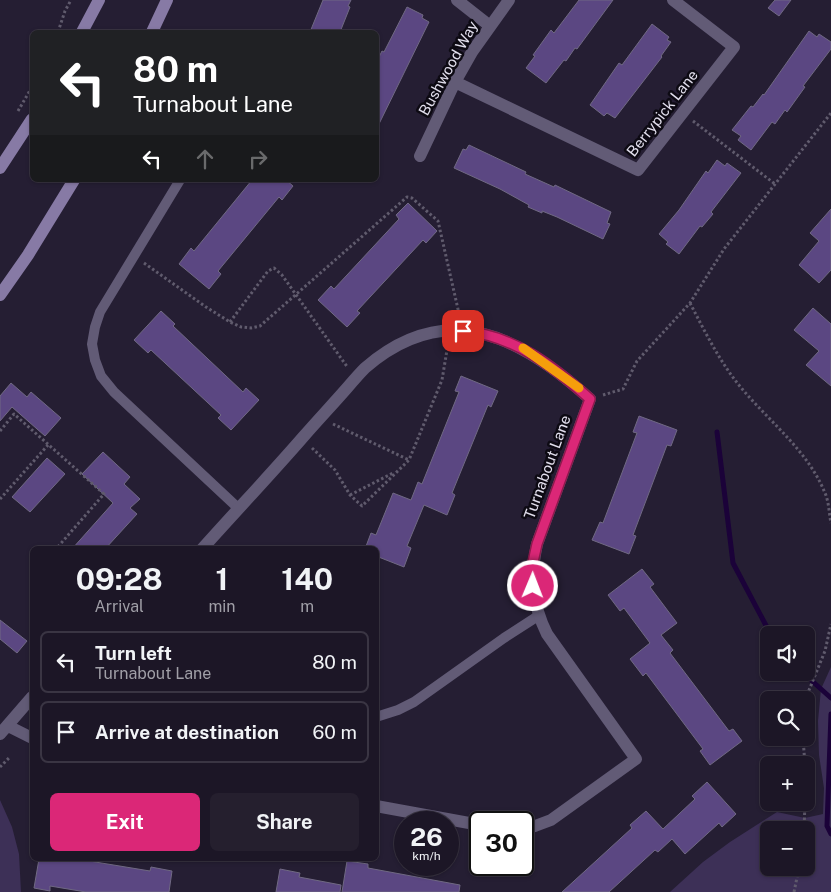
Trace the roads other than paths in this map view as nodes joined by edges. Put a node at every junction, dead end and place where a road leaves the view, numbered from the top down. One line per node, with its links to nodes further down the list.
1 (99, 0): 7 (main road)
2 (167, 0): 8 (main road)
3 (457, 0): 6 (street)
4 (509, 0): 6 (street, Bushwood Way)
5 (672, 0): 9 (street, Berrypick Lane)
6 (490, 26): 9 (street, Bushwood Way)
7 (83, 30)
8 (153, 30)
9 (455, 82): 11 (street, Bushwood Way)
10 (30, 122): 12 (main road)
11 (420, 156)
12 (0, 168)
13 (73, 182): 15 (main road)
14 (179, 182): 16 (lane)
15 (0, 295)
16 (238, 508): 17 (street); 18 (street, Turnabout Lane)
17 (205, 546)
18 (538, 616): 20 (lane); 25 (street, Turnabout Lane)
19 (30, 699): 21 (street)
20 (379, 716)
21 (4, 730): 22 (street)
22 (30, 737)
23 (379, 807): 24 (street)
24 (469, 823)
25 (534, 826)

